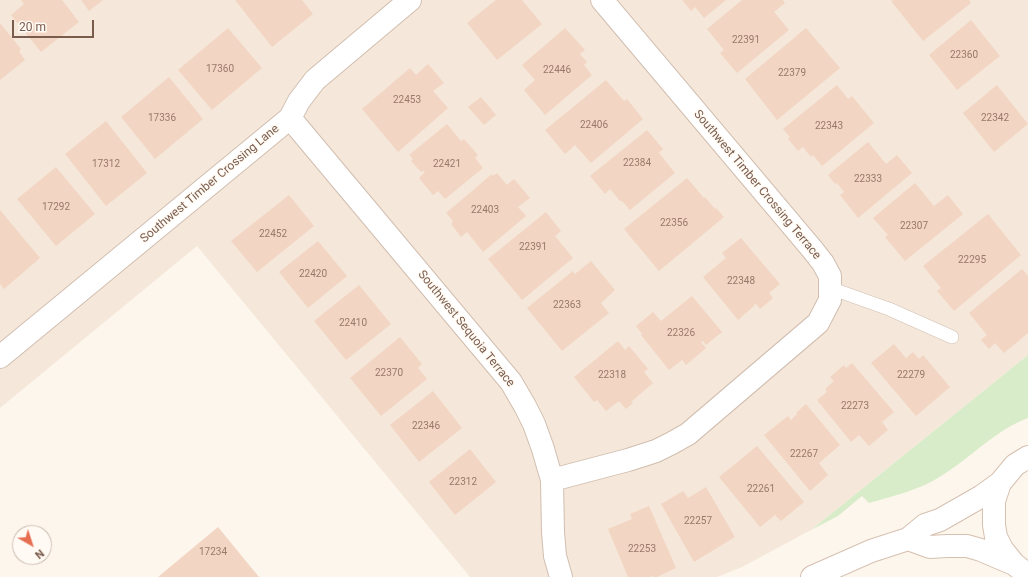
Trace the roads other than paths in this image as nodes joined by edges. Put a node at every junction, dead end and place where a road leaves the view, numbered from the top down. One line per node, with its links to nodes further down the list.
1 (410, 0): 3 (street, Southwest Timber Crossing Lane)
2 (602, 0): 4 (street, Southwest Timber Crossing Terrace)
3 (290, 118): 6 (street, Southwest Timber Crossing Lane); 8 (street, Southwest Sequoia Terrace)
4 (830, 288): 5 (lane); 8 (street, Southwest Timber Crossing Terrace)
5 (952, 337)
6 (0, 357)
7 (1028, 457): 9 (street)
8 (552, 480): 12 (street, Southwest Sequoia Terrace)
9 (1000, 483): 10 (street); 11 (street)
10 (908, 539): 11 (street); 13 (street)
11 (1021, 569)
12 (561, 577)
13 (812, 577)

